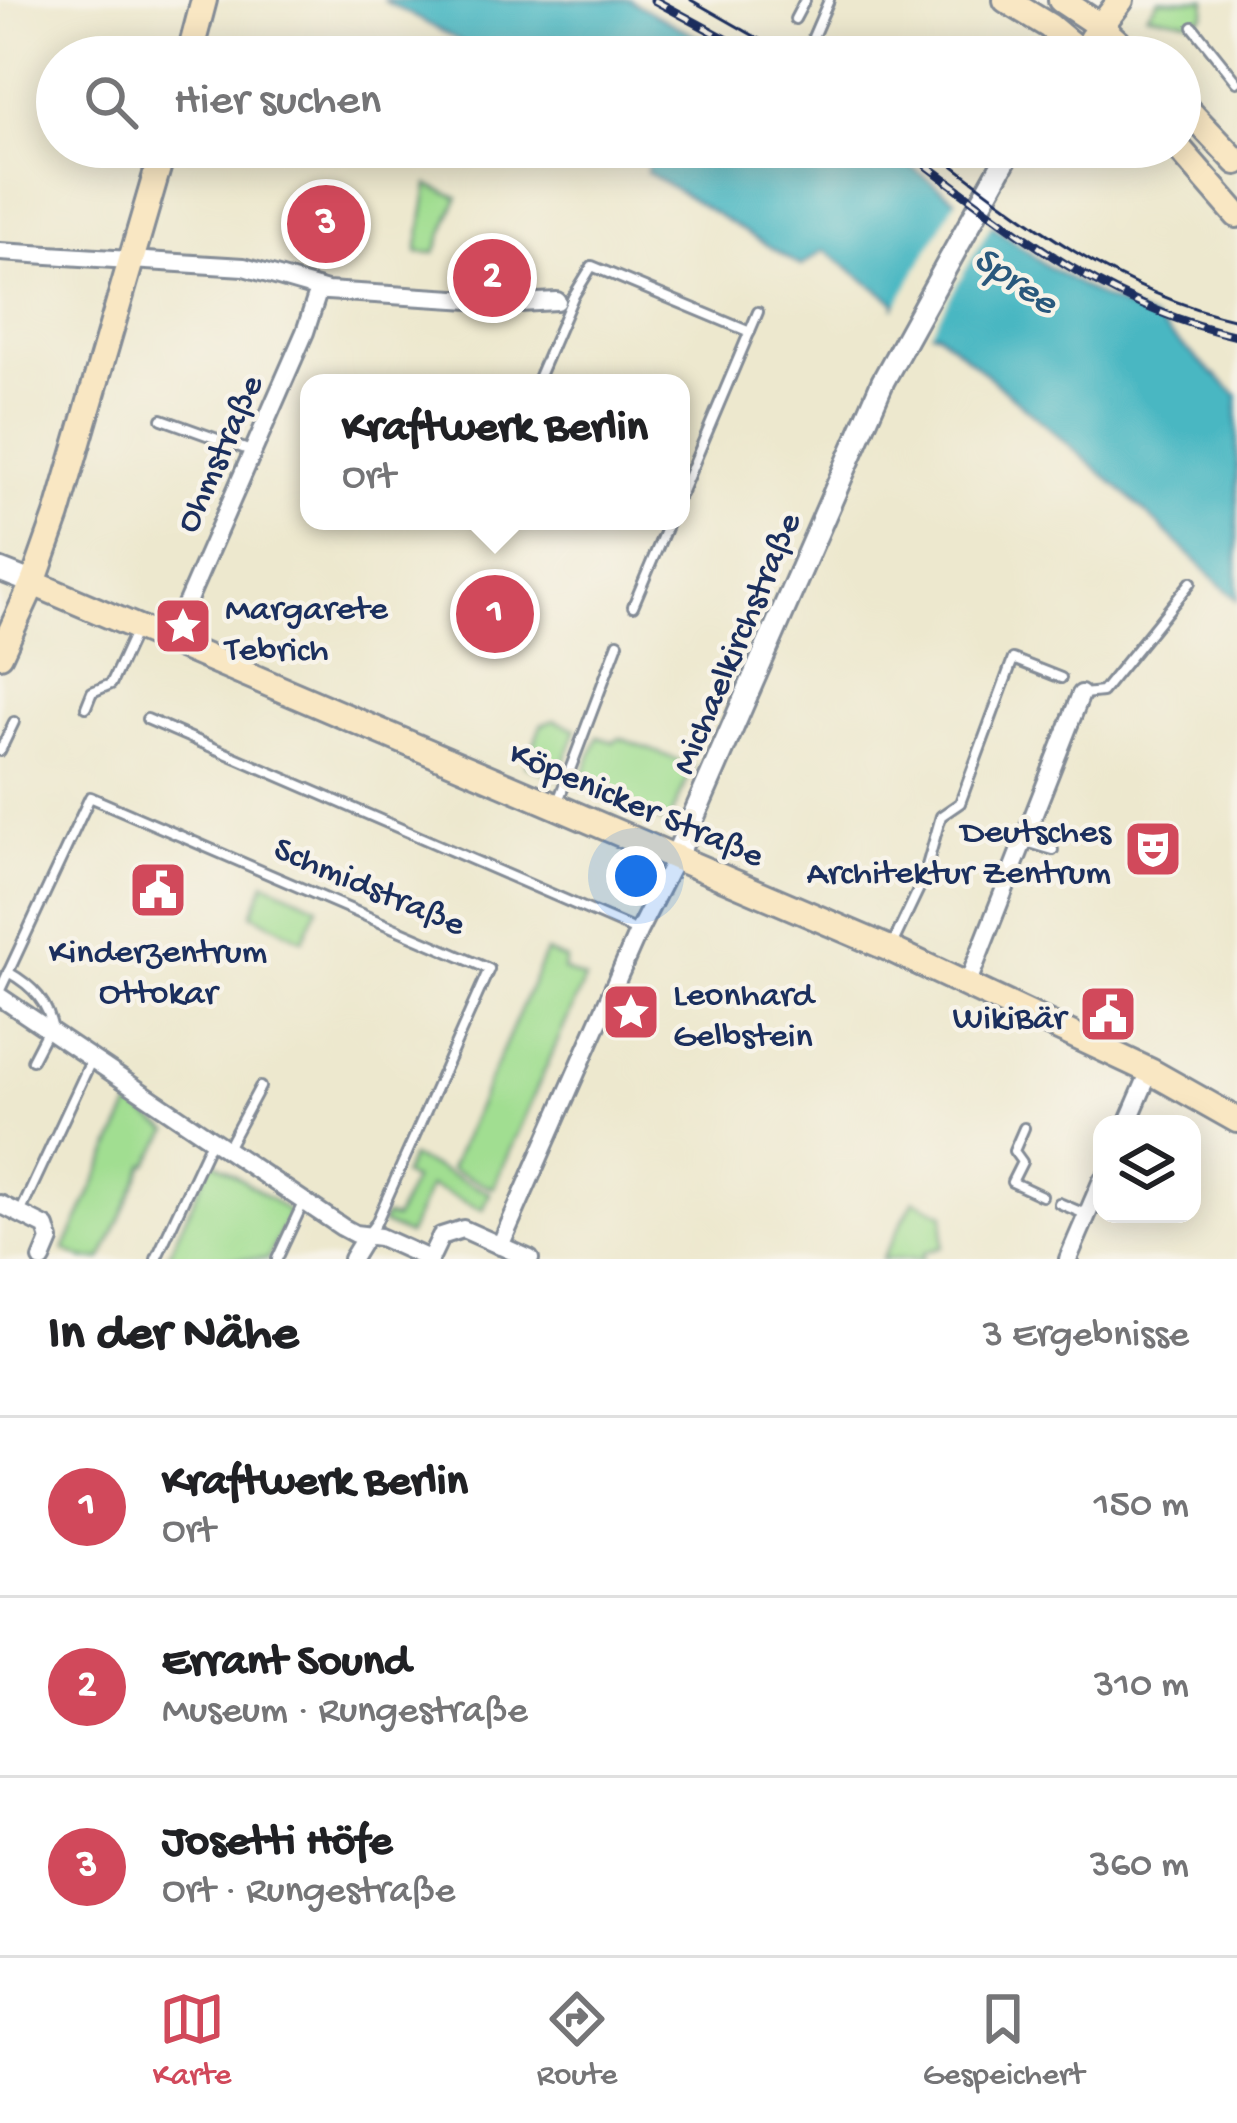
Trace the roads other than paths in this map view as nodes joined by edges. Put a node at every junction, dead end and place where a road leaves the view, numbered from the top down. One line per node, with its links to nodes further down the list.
1 (805, 0): 7 (lane)
2 (829, 0): 10 (lane)
3 (1006, 0): 11 (main road)
4 (1120, 0): 6 (main road)
5 (200, 6): 9 (main road)
6 (1083, 10): 12 (main road)
7 (795, 19)
8 (1193, 27): 13 (lane)
9 (194, 36)
10 (813, 36)
11 (1052, 36)
12 (1111, 36)
13 (1200, 36)
14 (1201, 37): 15 (lane)
15 (1237, 82)
16 (1201, 124): 17 (main road)
17 (1237, 162)
18 (158, 168): 23 (main road)
19 (1000, 168): 50 (street, Michaelkirchstraße)
20 (1196, 168): 21 (main road)
21 (1237, 215)
22 (0, 251): 23 (street)
23 (131, 260): 24 (street); 35 (main road)
24 (320, 289): 25 (street); 30 (street, Ohmstraße)
25 (563, 304): 27 (lane); 28 (lane)
26 (758, 312): 27 (lane)
27 (750, 332): 31 (lane)
28 (539, 374)
29 (161, 419): 30 (lane)
30 (252, 452): 38 (street, Ohmstraße)
31 (690, 473)
32 (665, 530): 36 (lane)
33 (0, 570): 35 (street, Köpenicker Straße)
34 (1191, 582): 42 (lane)
35 (33, 583): 37 (main road, Köpenicker Straße); 40 (main road)
36 (633, 606)
37 (137, 627): 38 (main road, Köpenicker Straße); 43 (lane)
38 (170, 641): 47 (main road, Köpenicker Straße)
39 (618, 643): 47 (lane)
40 (0, 656)
41 (1061, 678): 52 (lane)
42 (1081, 694): 48 (street)
43 (86, 707)
44 (147, 719): 51 (lane)
45 (14, 722): 46 (lane)
46 (1, 745)
47 (556, 806): 50 (main road, Köpenicker Straße)
48 (1024, 841): 49 (lane); 54 (street)
49 (1053, 850)
50 (676, 857): 51 (street, Michaelkirchstraße); 52 (main road, Köpenicker Straße)
51 (638, 932): 73 (street, Michaelkirchstraße)
52 (890, 949): 54 (main road, Köpenicker Straße)
53 (8, 972): 55 (lane); 56 (lane); 72 (lane, Schmidstraße)
54 (967, 985): 59 (main road, Köpenicker Straße)
55 (0, 993): 56 (street)
56 (50, 1031): 57 (lane); 58 (street)
57 (32, 1060)
58 (92, 1060): 64 (street); 70 (lane)
59 (1150, 1071): 61 (street); 62 (main road, Köpenicker Straße)
60 (260, 1088): 64 (lane)
61 (1131, 1115)
62 (1237, 1120)
63 (1024, 1128): 65 (lane)
64 (219, 1145): 67 (street); 75 (lane)
65 (1042, 1196)
66 (1093, 1201): 71 (street)
67 (304, 1202): 72 (street); 76 (lane)
68 (1059, 1203): 71 (lane)
69 (0, 1204): 70 (street)
70 (20, 1213): 74 (street)
71 (1087, 1215): 80 (street)
72 (366, 1236): 77 (street); 78 (street)
73 (500, 1246): 78 (street); 79 (street)
74 (42, 1259)
75 (156, 1259)
76 (278, 1259)
77 (352, 1259)
78 (430, 1259)
79 (530, 1259)
80 (1067, 1259)

